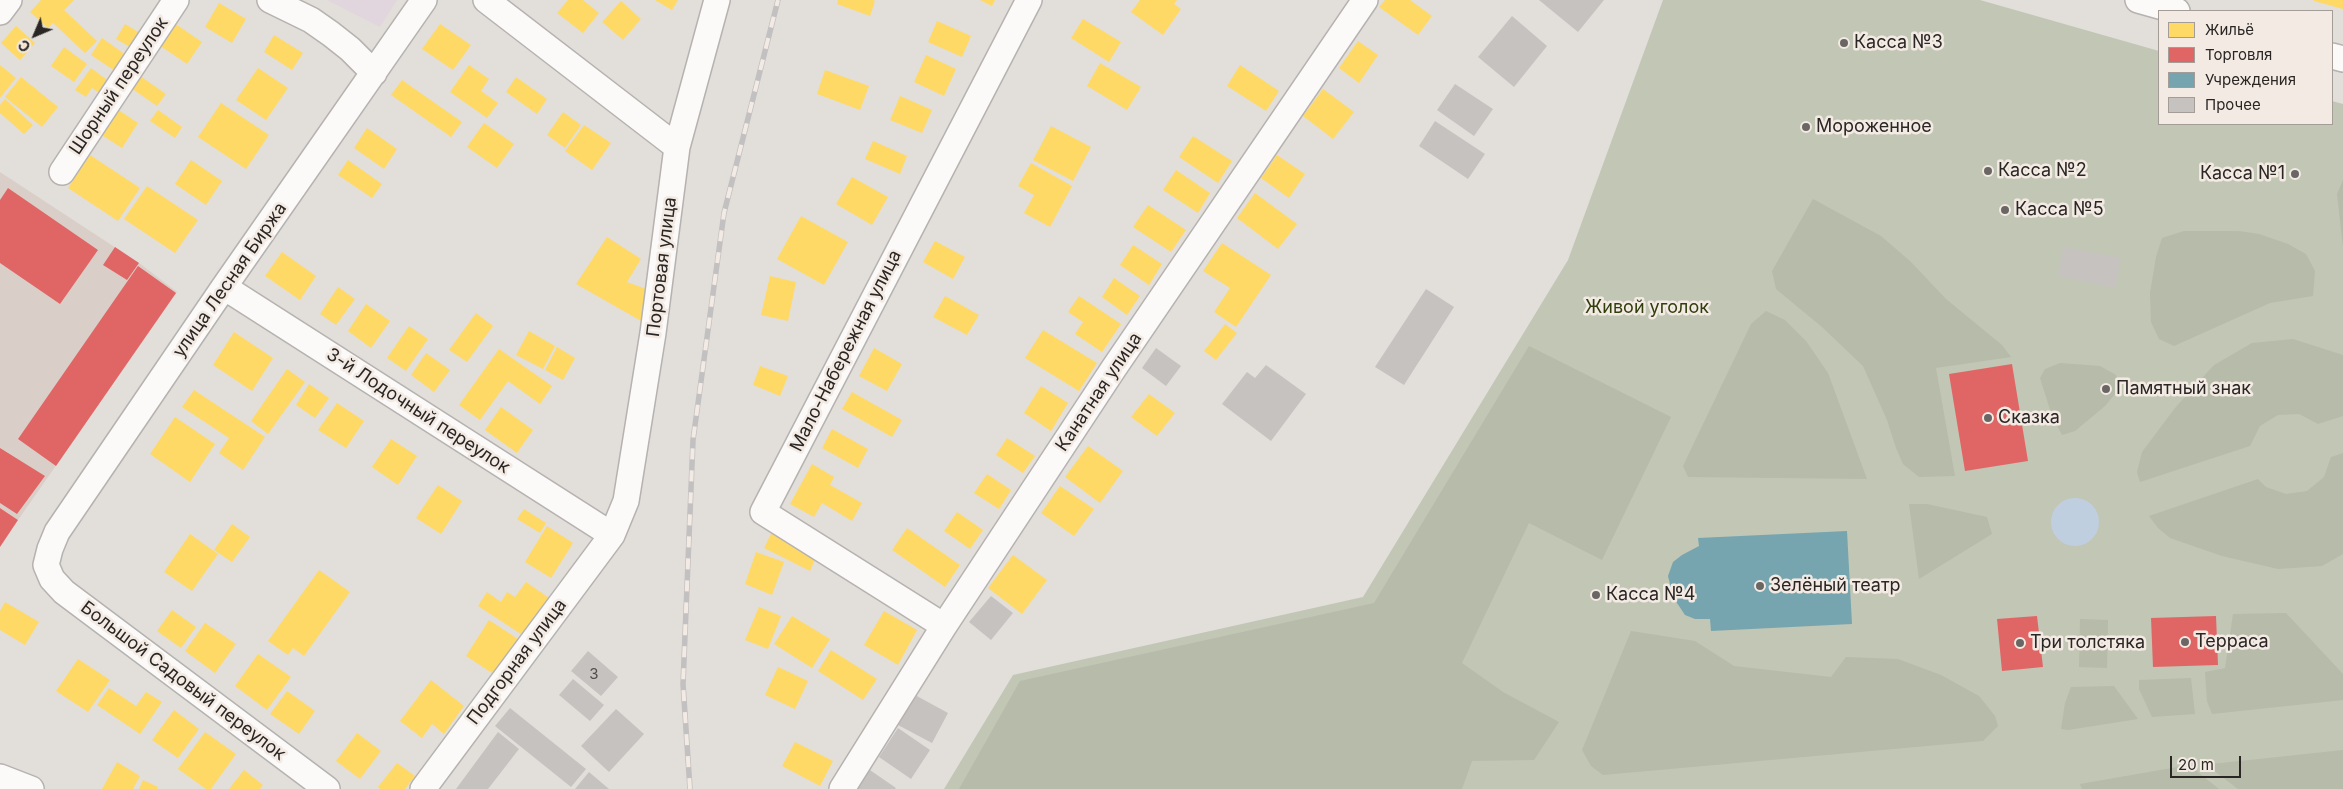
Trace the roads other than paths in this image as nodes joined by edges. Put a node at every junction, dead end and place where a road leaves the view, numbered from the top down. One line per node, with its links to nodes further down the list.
1 (9, 0): 11 (street)
2 (176, 0): 14 (street, Шорный переулок)
3 (270, 0): 12 (street)
4 (424, 0): 12 (street, улица Лесная Биржа)
5 (486, 0): 13 (street)
6 (717, 0): 13 (street, Портовая улица)
7 (1029, 0): 18 (street, Мало-Набережная улица)
8 (1365, 0): 18 (street, Канатная улица)
9 (2138, 0): 10 (street)
10 (2173, 10)
11 (0, 12)
12 (374, 73): 15 (street, улица Лесная Биржа)
13 (677, 147): 16 (street, Портовая улица)
14 (62, 172)
15 (224, 287): 16 (street, 3-й Лодочный переулок); 17 (street, улица Лесная Биржа)
16 (612, 535): 22 (street, Подгорная улица)
17 (46, 565): 21 (street, Большой Садовый переулок)
18 (944, 626): 23 (street, Канатная улица)
19 (0, 777): 20 (street)
20 (31, 789)
21 (328, 789)
22 (423, 789)
23 (842, 789)

